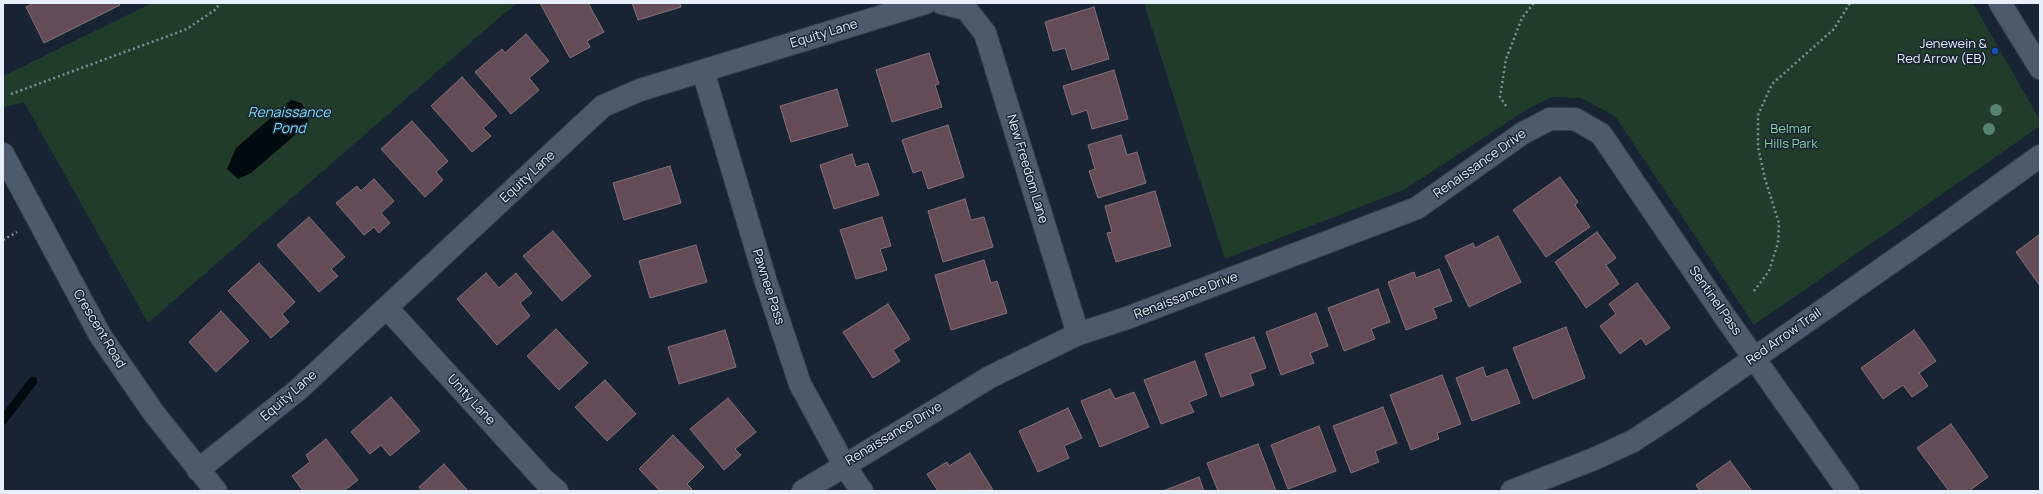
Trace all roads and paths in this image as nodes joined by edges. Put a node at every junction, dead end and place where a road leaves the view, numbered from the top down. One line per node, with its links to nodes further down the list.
1 (220, 3): 9 (path)
2 (925, 3): 8 (street, Equity Lane)
3 (942, 3): 16 (street, New Freedom Lane)
4 (1534, 3): 10 (path)
5 (1850, 3): 14 (path)
6 (2000, 3): 7 (street)
7 (2040, 68)
8 (703, 71): 15 (street, Equity Lane); 18 (street, Pawnee Pass)
9 (11, 94)
10 (1506, 106)
11 (1574, 119): 16 (street, Renaissance Drive); 17 (street, Sentinel Pass)
12 (3, 154): 19 (street, Crescent Road)
13 (2040, 156): 17 (street, Red Arrow Trail)
14 (1754, 291)
15 (387, 308): 19 (street, Equity Lane); 21 (street, Unity Lane)
16 (1078, 334): 18 (street, Renaissance Drive)
17 (1754, 358): 24 (street, Red Arrow Trail); 25 (street, Sentinel Pass)
18 (844, 465): 22 (street, Renaissance Drive); 23 (street, Pawnee Pass)
19 (198, 470): 20 (street, Crescent Road)
20 (216, 491)
21 (557, 491)
22 (803, 491)
23 (862, 491)
24 (1512, 491)
25 (1848, 491)

